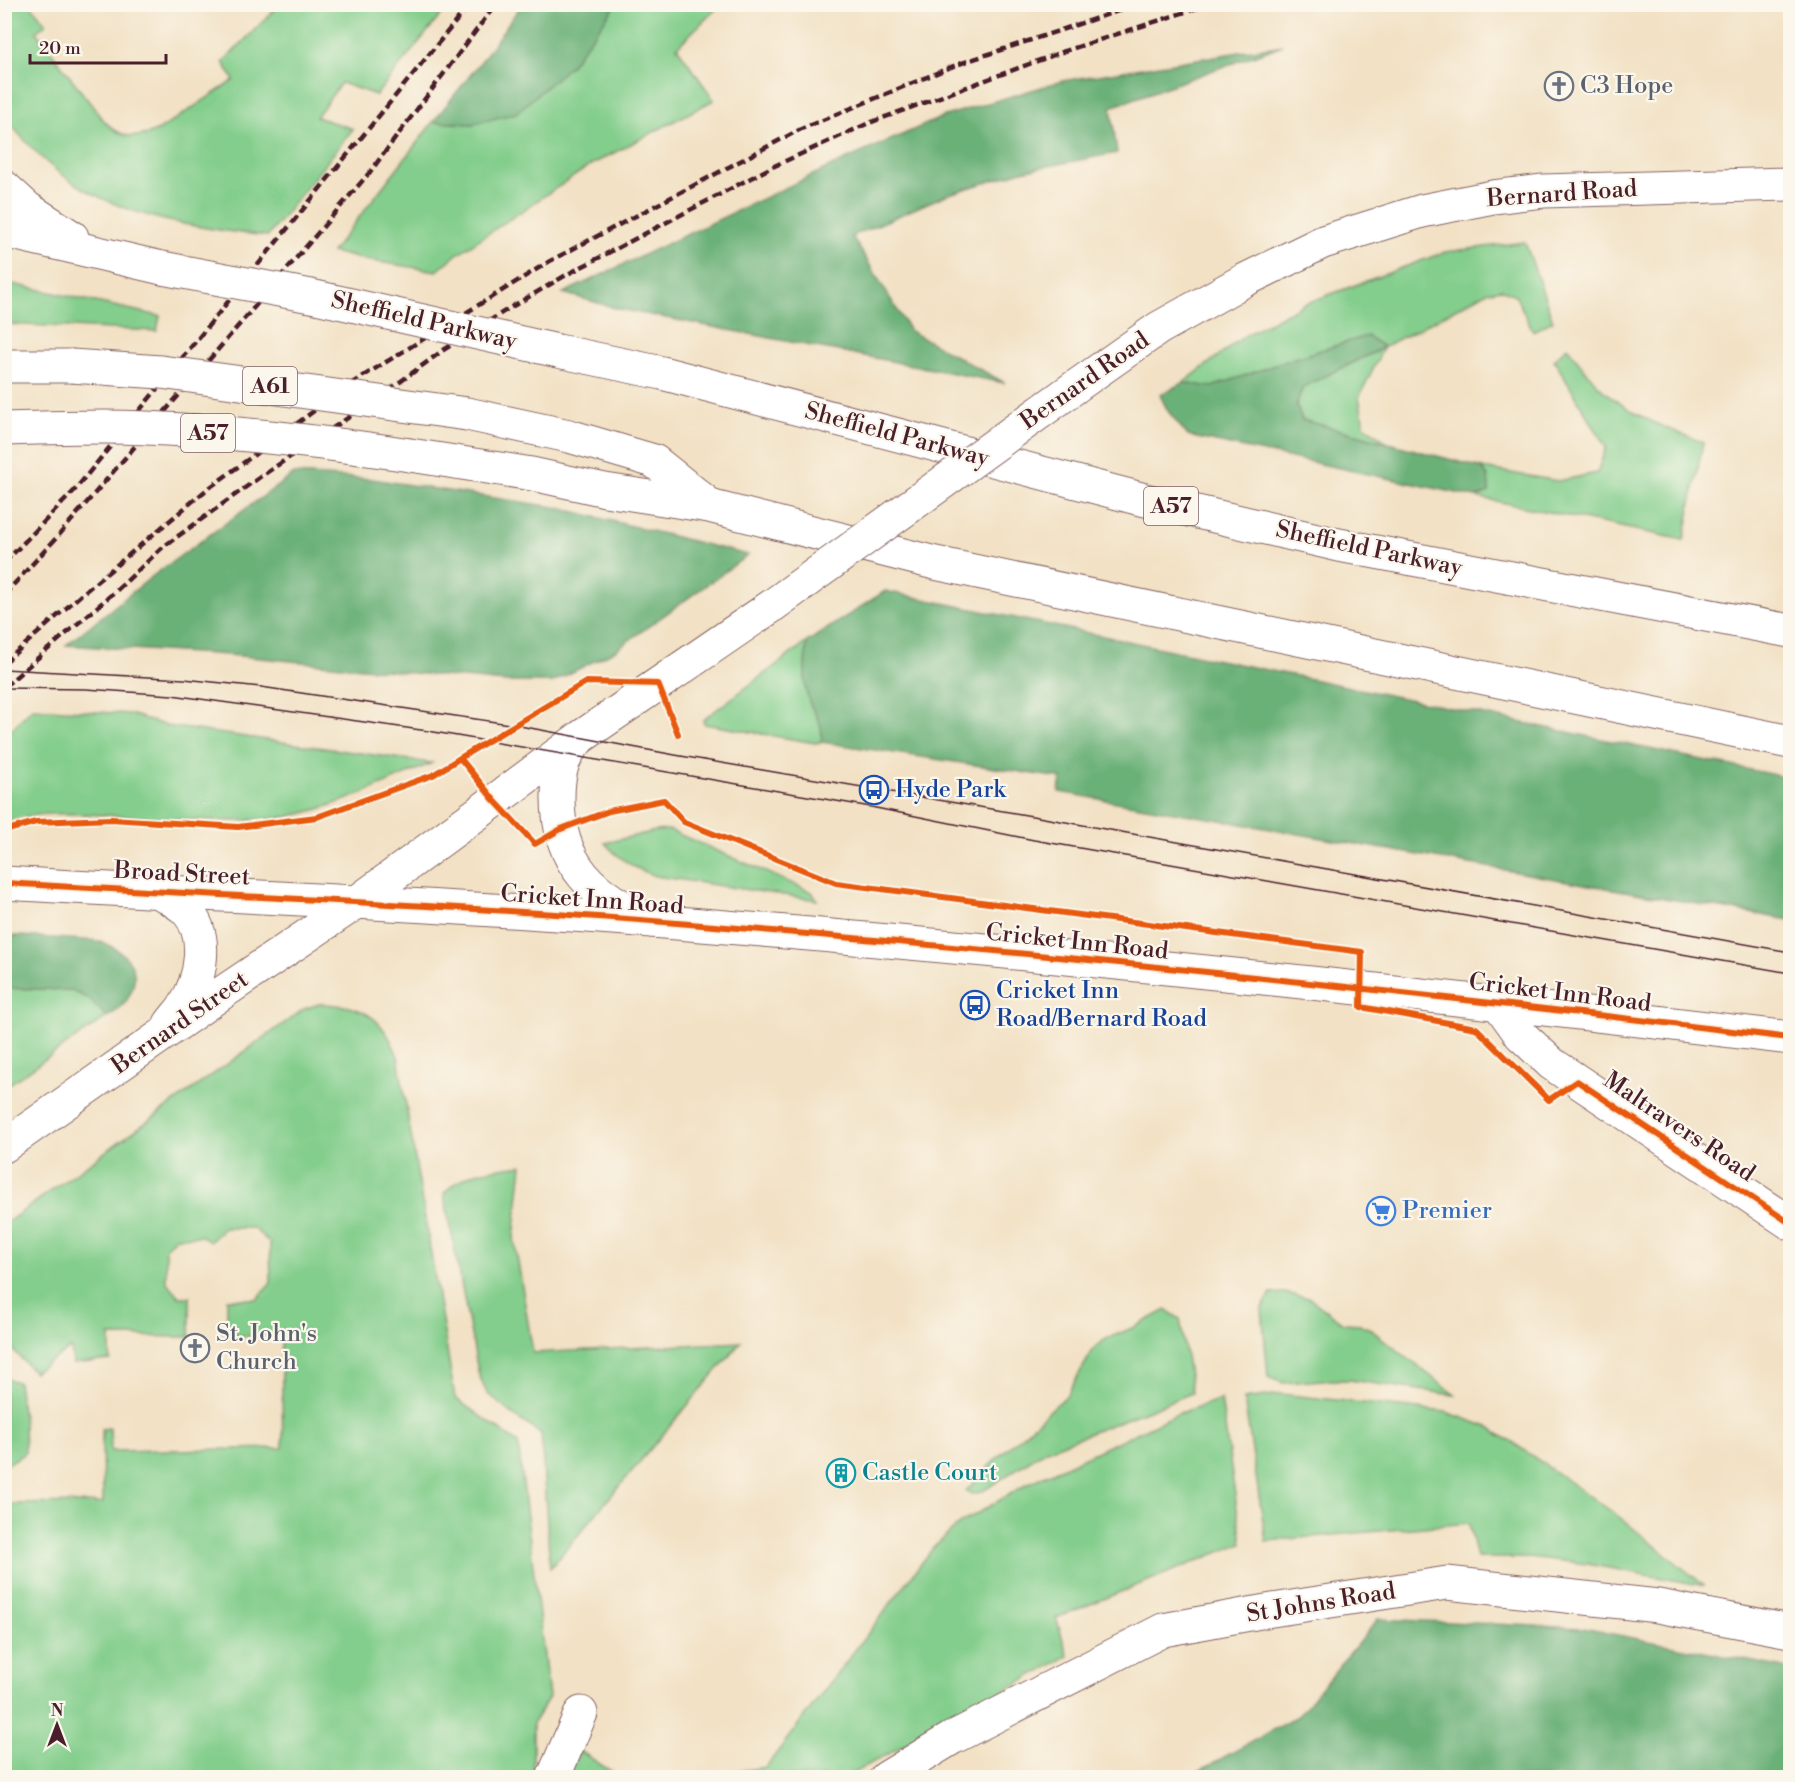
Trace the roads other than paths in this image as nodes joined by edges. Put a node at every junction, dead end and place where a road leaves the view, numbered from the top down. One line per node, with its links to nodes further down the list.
1 (1791, 184): 9 (main road, Bernard Road, bridge)
2 (4, 187): 4 (main road)
3 (4, 231): 4 (main road, Sheffield Parkway / A57)
4 (122, 259): 8 (main road, Sheffield Parkway / A57, bridge)
5 (4, 366): 7 (main road, A61, bridge)
6 (4, 429): 7 (main road, A57, bridge)
7 (710, 506): 10 (main road, A57)
8 (1791, 631)
9 (581, 737): 13 (main road, Bernard Road); 14 (main road)
10 (1791, 742)
11 (4, 884): 12 (main road, Broad Street)
12 (160, 892): 13 (main road, Broad Street); 17 (main road)
13 (357, 902): 14 (main road, Cricket Inn Road); 17 (main road, Bernard Street)
14 (652, 921): 15 (main road, Cricket Inn Road)
15 (1498, 1003): 16 (main road, Cricket Inn Road); 19 (main road, Maltravers Road)
16 (1791, 1038)
17 (157, 1039): 18 (main road, Bernard Street)
18 (4, 1146)
19 (1791, 1223)
20 (1791, 1631): 23 (main road, St Johns Road)
21 (581, 1713): 22 (main road)
22 (553, 1778)
23 (886, 1778)

